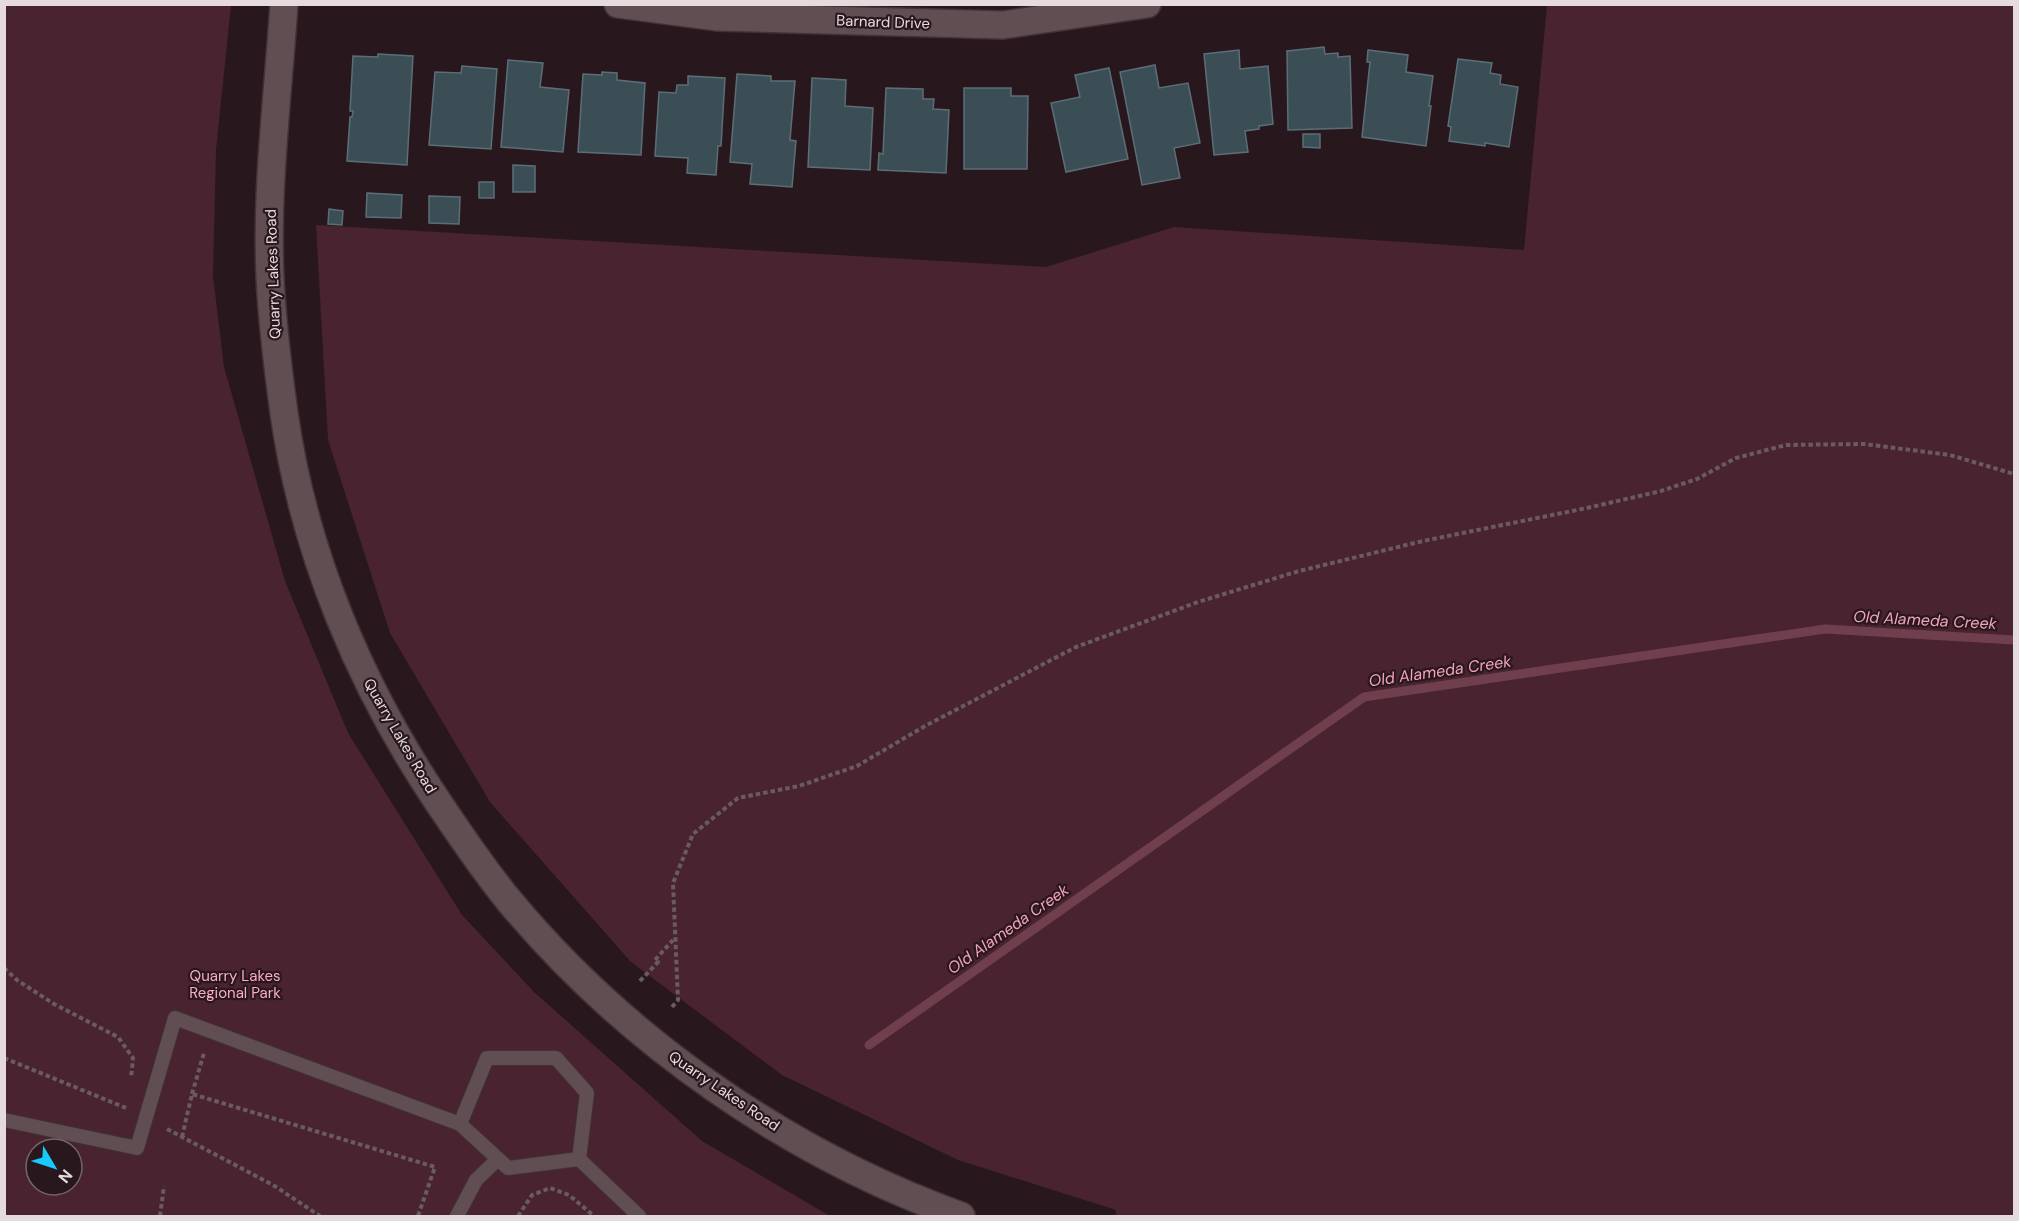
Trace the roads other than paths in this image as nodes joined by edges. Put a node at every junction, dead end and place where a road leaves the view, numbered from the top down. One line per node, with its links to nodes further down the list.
1 (284, 4): 10 (street, Quarry Lakes Road)
2 (618, 4): 3 (street, Barnard Drive)
3 (1147, 4)
4 (4, 1119): 5 (lane)
5 (460, 1124): 6 (lane); 7 (lane)
6 (498, 1159): 7 (lane); 8 (lane)
7 (579, 1159): 9 (lane)
8 (458, 1216)
9 (639, 1216)
10 (960, 1216)

